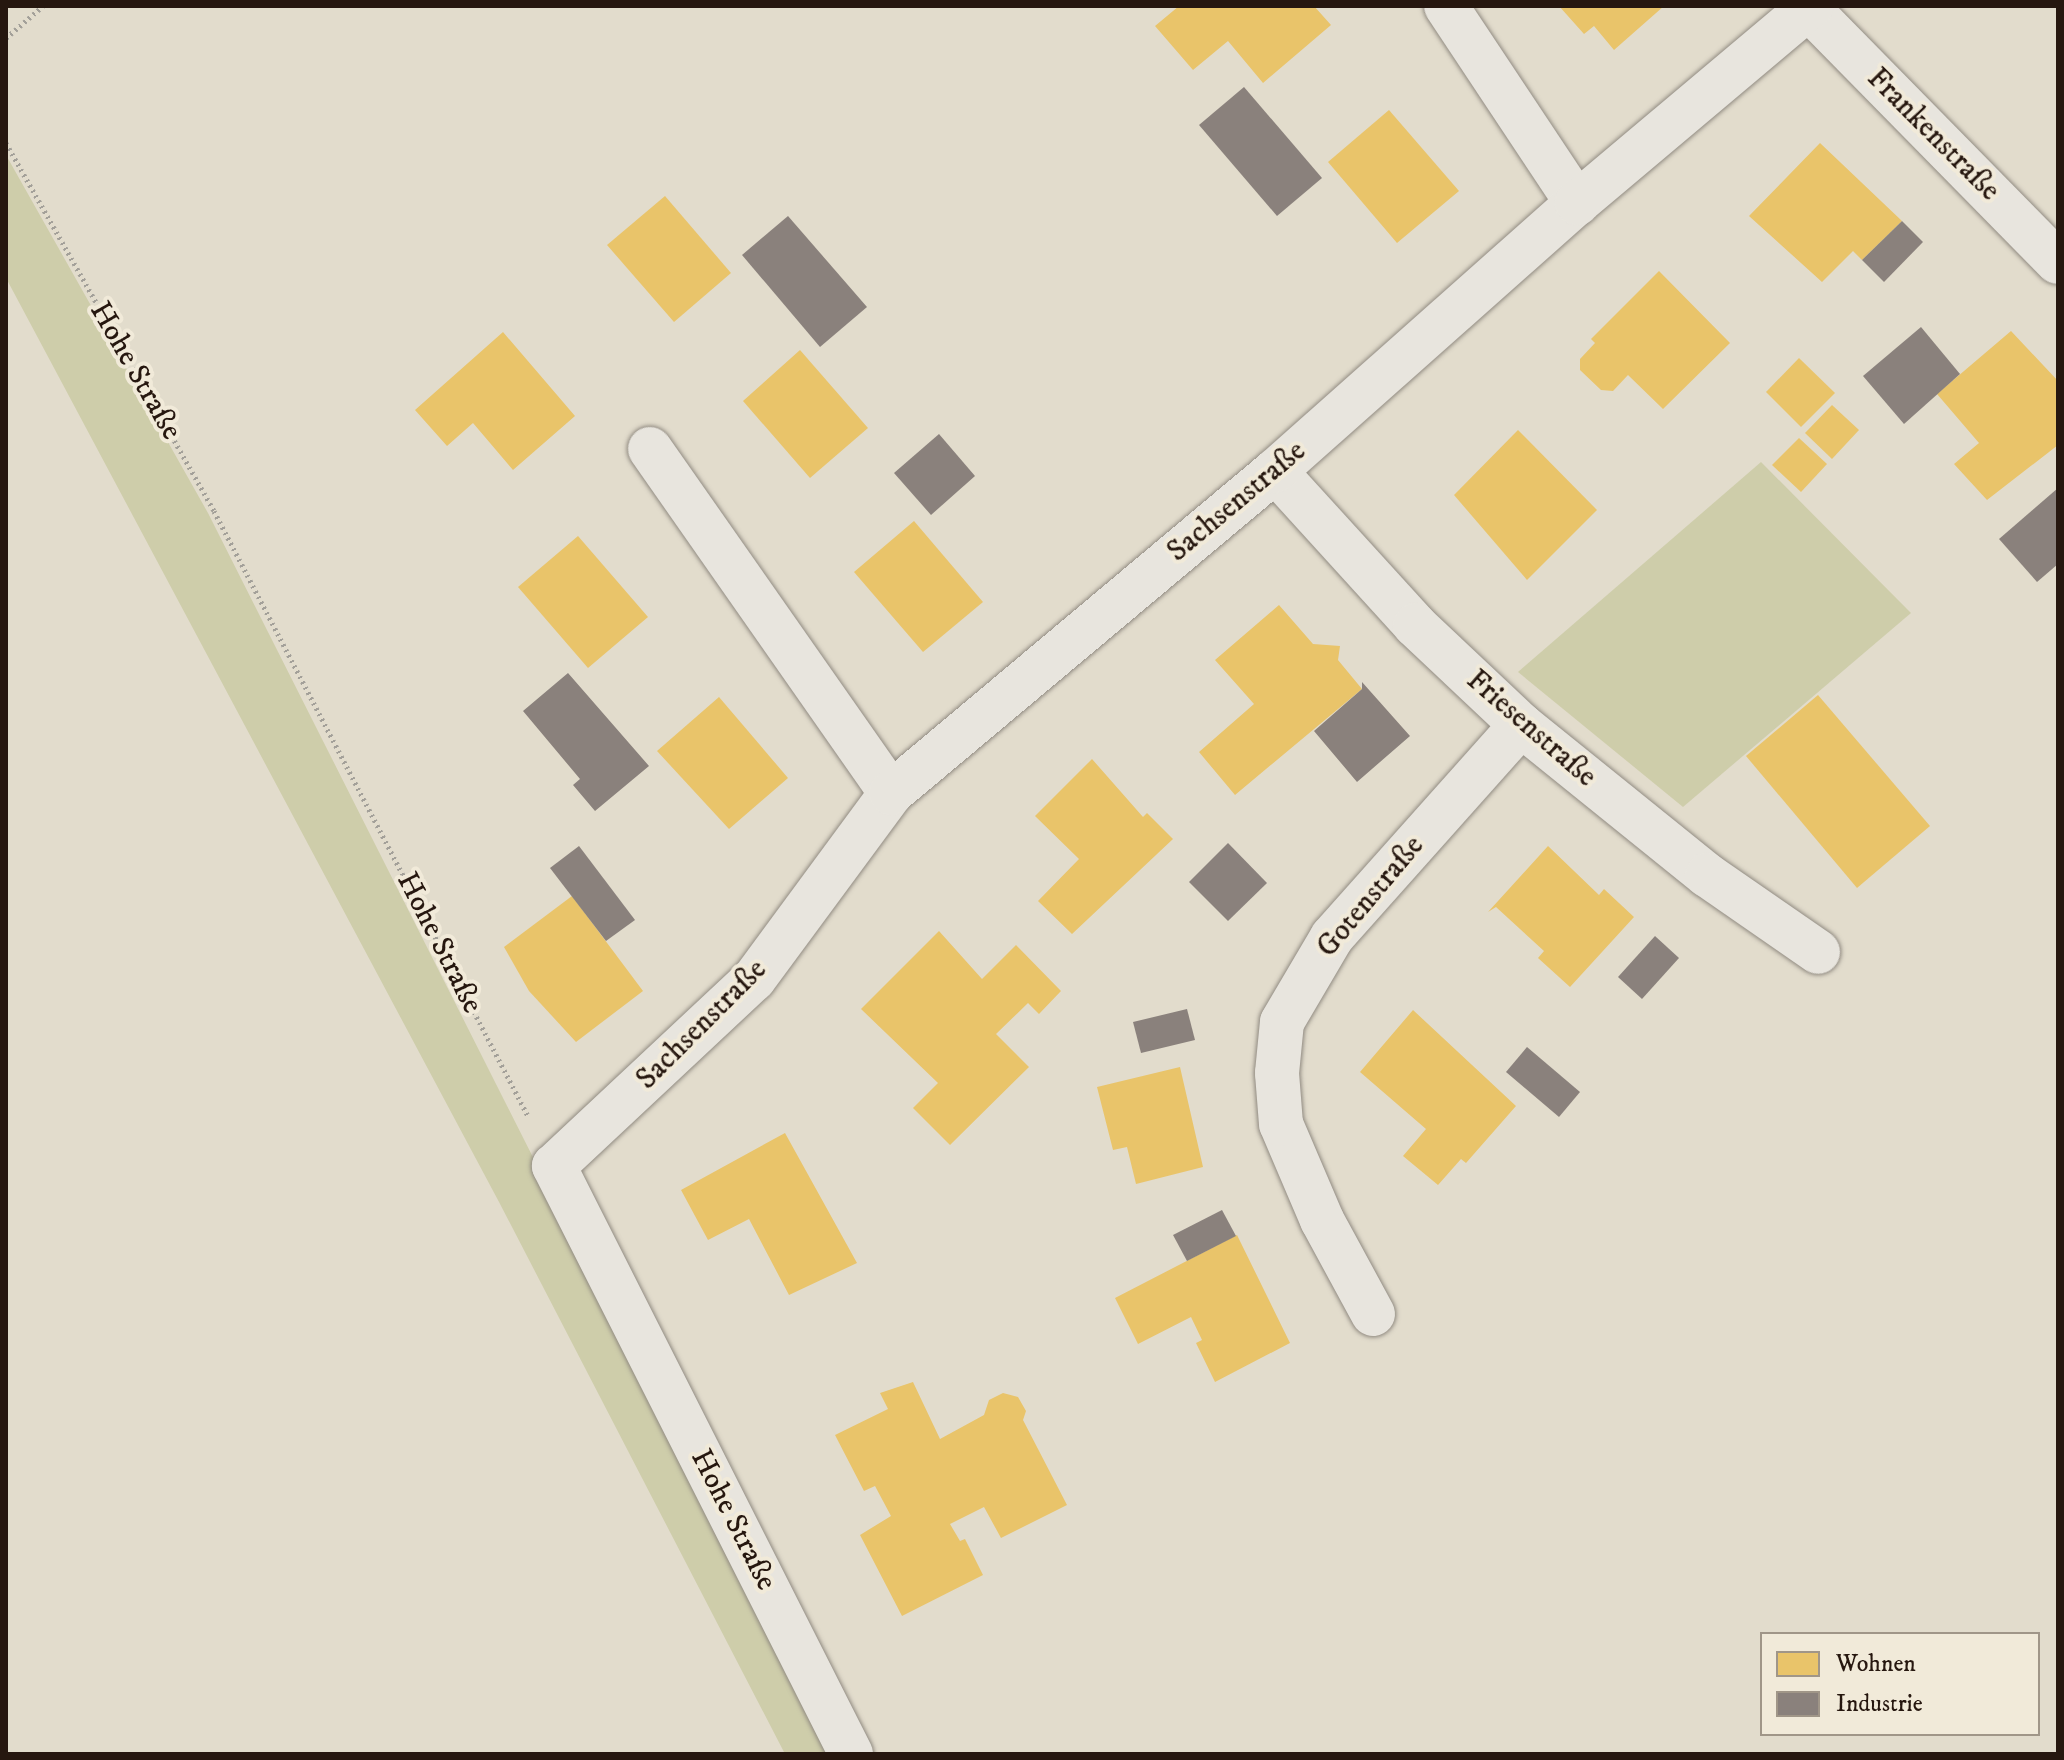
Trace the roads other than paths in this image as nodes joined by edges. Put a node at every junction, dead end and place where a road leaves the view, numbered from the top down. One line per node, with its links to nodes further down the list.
1 (1446, 6): 3 (street)
2 (1809, 7): 3 (street, Sachsenstraße); 4 (street, Frankenstraße)
3 (1577, 203): 6 (street, Sachsenstraße)
4 (2058, 262)
5 (650, 449): 8 (street)
6 (1275, 471): 7 (street, Friesenstraße); 8 (street, Sachsenstraße)
7 (1521, 725): 9 (street, Friesenstraße); 11 (street, Gotenstraße)
8 (891, 793): 10 (street, Sachsenstraße)
9 (1818, 952)
10 (554, 1166): 12 (street, Hohe Straße)
11 (1373, 1314)
12 (851, 1754)

